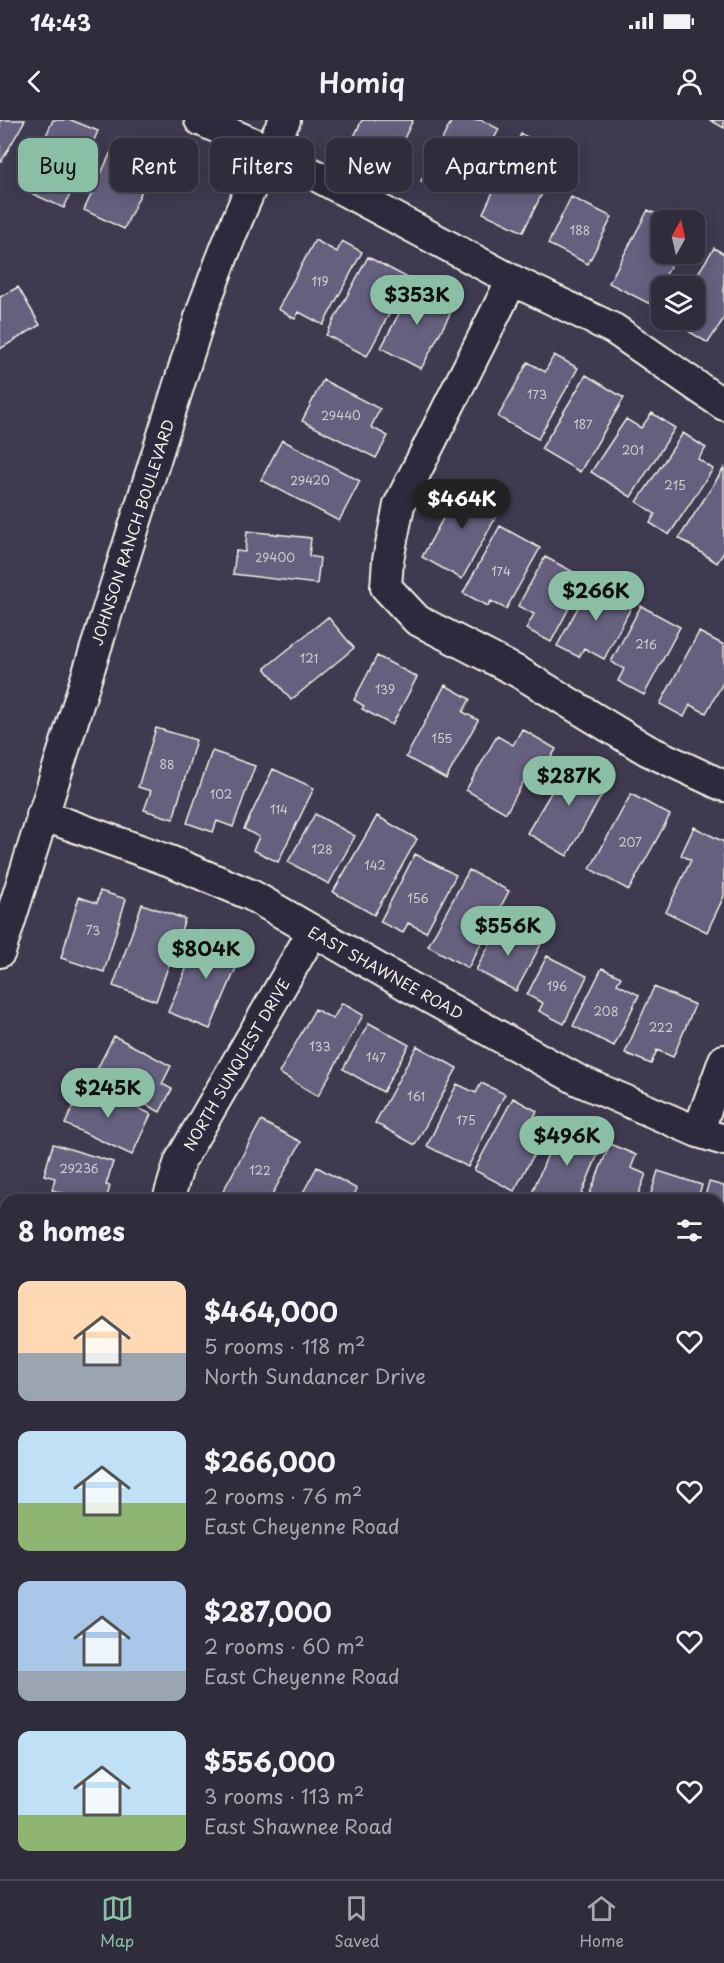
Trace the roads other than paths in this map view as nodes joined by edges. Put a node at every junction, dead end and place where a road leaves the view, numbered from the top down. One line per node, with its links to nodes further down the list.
1 (200, 120): 3 (street)
2 (285, 120): 4 (street, JOHNSON RANCH BOULEVARD)
3 (241, 138)
4 (275, 138)
5 (314, 175): 7 (street)
6 (248, 192): 10 (street, JOHNSON RANCH BOULEVARD)
7 (512, 280): 8 (street); 9 (street)
8 (724, 405)
9 (724, 786)
10 (42, 815): 11 (street, EAST SHAWNEE ROAD); 12 (street, JOHNSON RANCH BOULEVARD)
11 (313, 931): 14 (street, EAST SHAWNEE ROAD); 15 (street, NORTH SUNQUEST DRIVE)
12 (0, 952)
13 (724, 1060): 14 (street)
14 (711, 1136)
15 (170, 1194)

